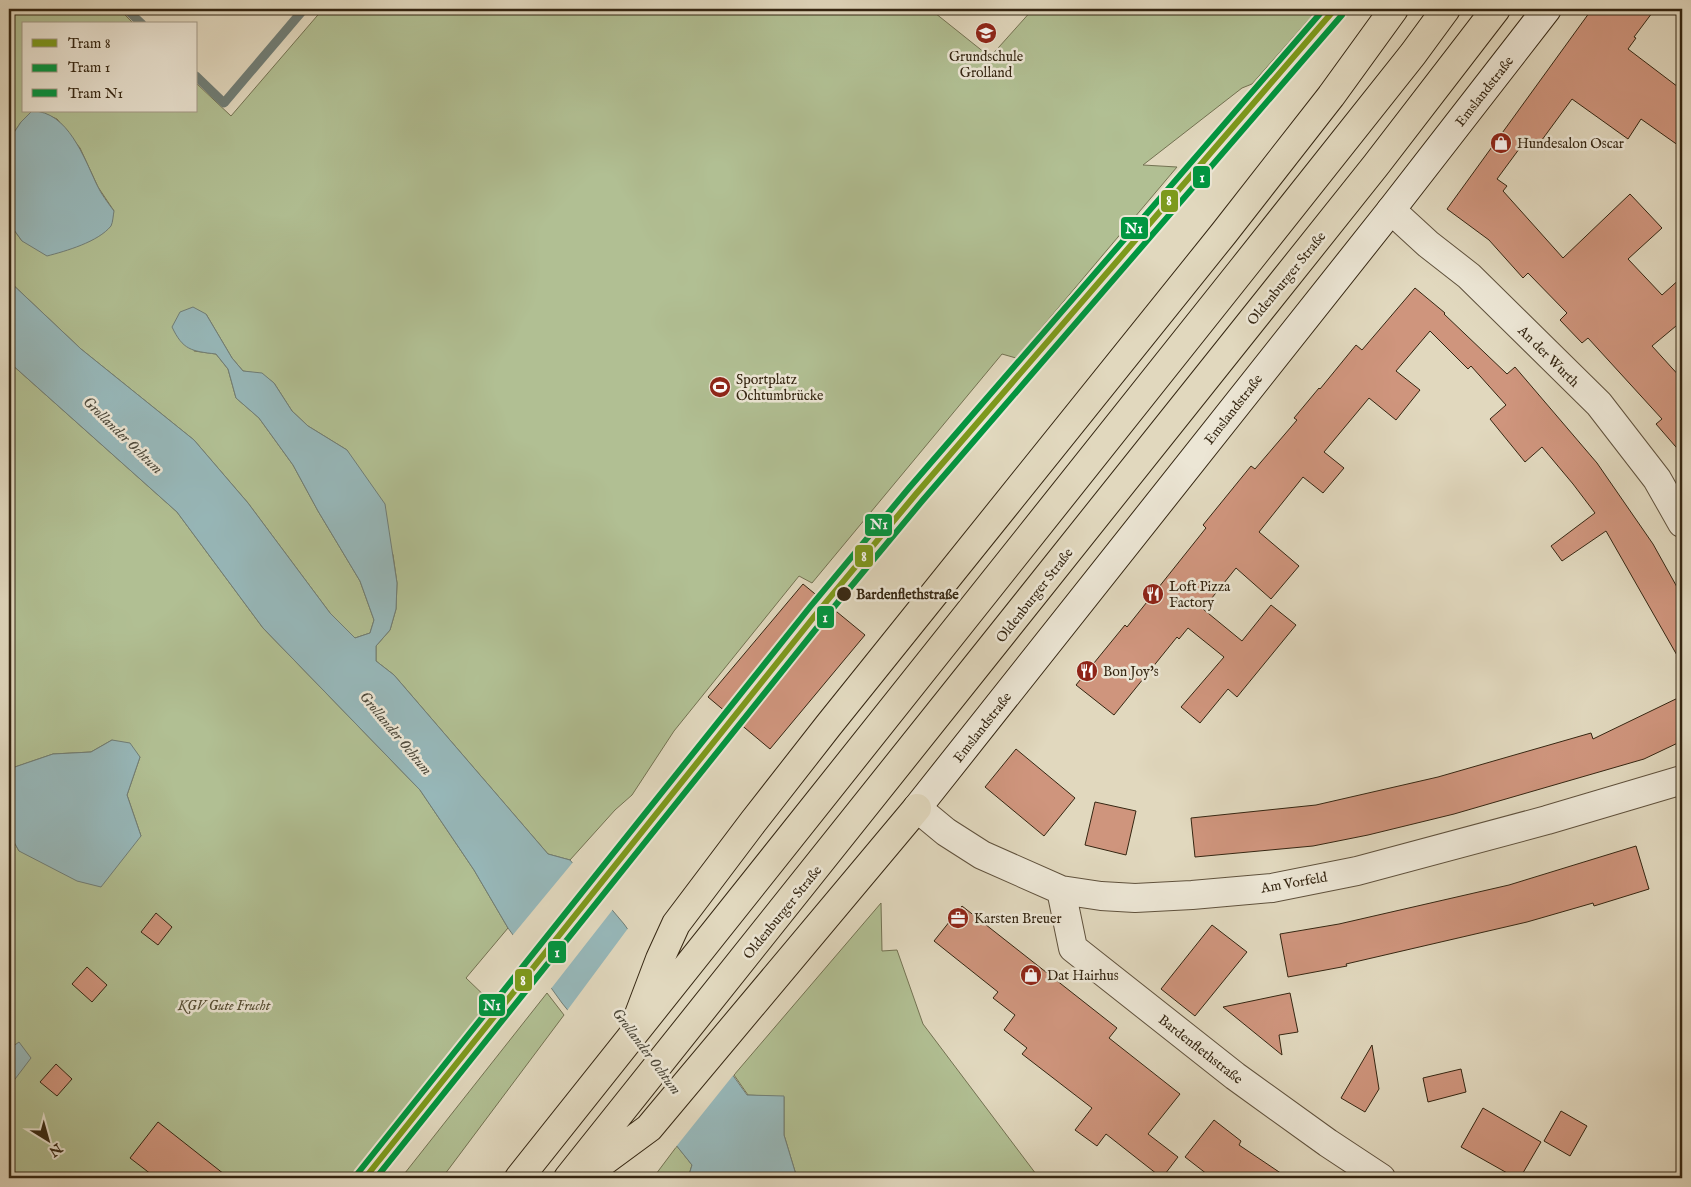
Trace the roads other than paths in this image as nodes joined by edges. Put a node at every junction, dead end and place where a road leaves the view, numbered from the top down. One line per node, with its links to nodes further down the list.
1 (1394, 9): 10 (highway)
2 (1446, 9): 10 (highway)
3 (1496, 9): 12 (highway, Oldenburger Straße)
4 (1546, 9): 5 (street, Emslandstraße)
5 (1391, 210): 6 (street, An der Wurth); 8 (street, Emslandstraße)
6 (1682, 523)
7 (1682, 780): 9 (street, Am Vorfeld)
8 (917, 808): 9 (street, Am Vorfeld); 13 (highway)
9 (1061, 890): 14 (street, Bardenflethstraße)
10 (628, 1042): 11 (highway)
11 (519, 1178)
12 (568, 1178)
13 (582, 1178)
14 (1381, 1178)

